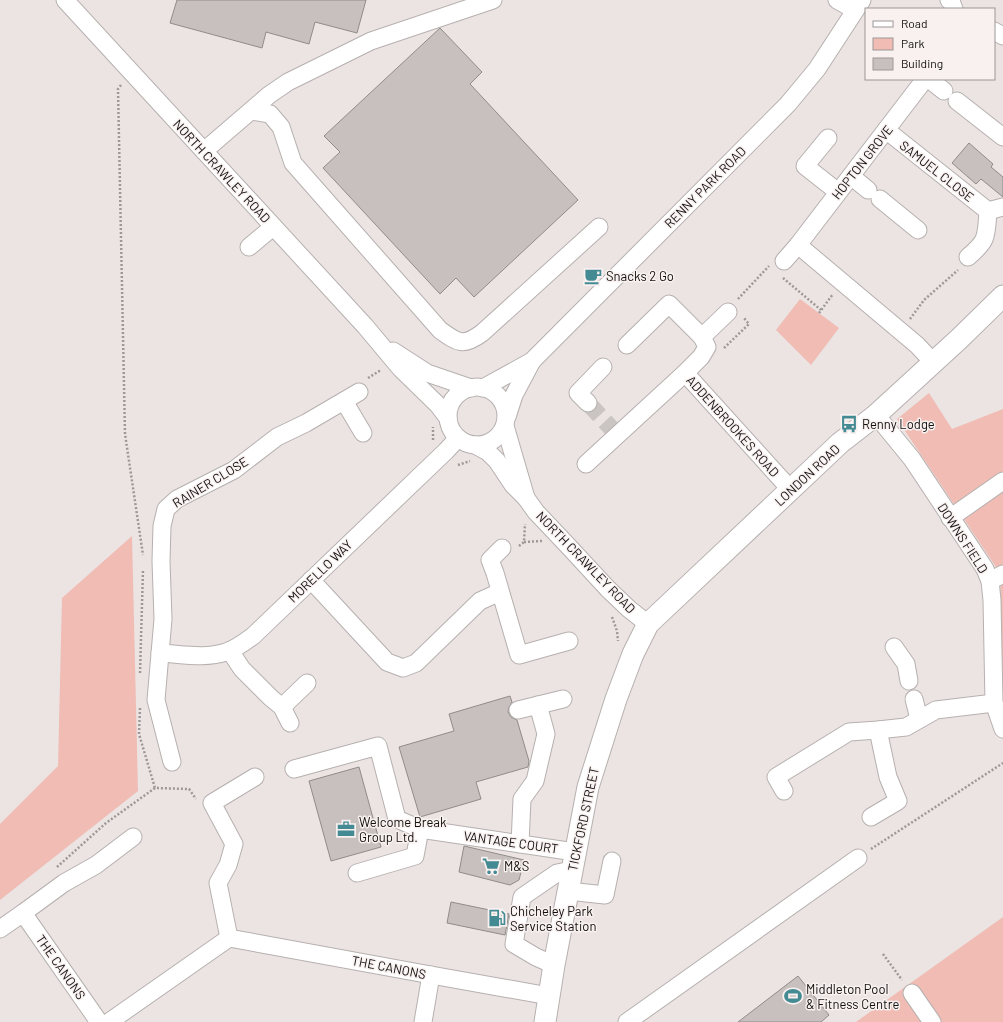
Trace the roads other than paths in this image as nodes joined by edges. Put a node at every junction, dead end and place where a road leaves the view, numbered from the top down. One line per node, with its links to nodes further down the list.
1 (65, 0): 11 (street, NORTH CRAWLEY ROAD)
2 (493, 0): 7 (street)
3 (837, 0): 4 (street)
4 (858, 5): 27 (street, RENNY PARK ROAD)
5 (924, 80): 8 (street, HOPTON GROVE)
6 (930, 80): 9 (street)
7 (251, 111): 11 (street); 16 (street)
8 (886, 130): 12 (street, HOPTON GROVE); 14 (street, SAMUEL CLOSE)
9 (1003, 137)
10 (828, 138): 13 (street)
11 (204, 151): 15 (street, NORTH CRAWLEY ROAD)
12 (851, 176): 13 (street, HOPTON GROVE); 17 (street)
13 (838, 192): 18 (street, HOPTON GROVE)
14 (996, 209): 20 (street, SAMUEL CLOSE)
15 (273, 226): 19 (street); 25 (street, NORTH CRAWLEY ROAD)
16 (599, 227)
17 (918, 230)
18 (798, 244): 21 (street, HOPTON GROVE); 28 (street)
19 (249, 247)
20 (964, 263)
21 (779, 269)
22 (1003, 296): 28 (main road, LONDON ROAD)
23 (728, 312): 24 (street)
24 (702, 337): 26 (street); 30 (street)
25 (379, 342): 31 (street, NORTH CRAWLEY ROAD); 36 (street, NORTH CRAWLEY ROAD)
26 (627, 345)
27 (532, 361): 31 (street, RENNY PARK ROAD); 37 (street, RENNY PARK ROAD)
28 (933, 362): 35 (main road, LONDON ROAD)
29 (603, 367): 34 (street)
30 (685, 373): 41 (street, ADDENBROOKES ROAD); 43 (street, ADDENBROOKES ROAD)
31 (477, 388): 36 (street); 37 (street)
32 (359, 392): 33 (street, RAINER CLOSE)
33 (344, 401): 38 (street); 54 (street, RAINER CLOSE)
34 (588, 403)
35 (876, 415): 43 (main road, LONDON ROAD); 45 (street, DOWNS FIELD)
36 (448, 418): 39 (street)
37 (506, 422): 40 (street); 44 (street, NORTH CRAWLEY ROAD)
38 (363, 433)
39 (458, 438): 40 (street); 48 (street, MORELLO WAY)
40 (475, 446): 44 (street, NORTH CRAWLEY ROAD)
41 (586, 464)
42 (1003, 481): 45 (street)
43 (791, 490): 50 (main road, LONDON ROAD)
44 (526, 498): 50 (street, NORTH CRAWLEY ROAD)
45 (950, 518): 47 (street, DOWNS FIELD)
46 (502, 548): 49 (street)
47 (996, 577): 57 (street, DOWNS FIELD)
48 (311, 580): 49 (street); 53 (street, MORELLO WAY)
49 (500, 592): 51 (street)
50 (648, 624): 76 (main road, TICKFORD STREET)
51 (569, 641)
52 (894, 647): 55 (street)
53 (231, 650): 54 (street, MORELLO WAY); 61 (street)
54 (160, 653): 67 (street, RAINER CLOSE)
55 (909, 681)
56 (307, 683): 61 (street)
57 (997, 696): 63 (street); 65 (street, DOWNS FIELD)
58 (563, 698): 60 (street)
59 (914, 699): 63 (street)
60 (538, 705): 62 (street); 74 (street)
61 (282, 707): 64 (street)
62 (518, 710)
63 (919, 719): 66 (street)
64 (290, 723)
65 (1003, 729)
66 (878, 730): 70 (street); 71 (street)
67 (172, 762)
68 (294, 769): 72 (street, VANTAGE COURT)
69 (256, 777): 82 (street)
70 (784, 791)
71 (871, 817)
72 (420, 829): 74 (street, VANTAGE COURT); 78 (street)
73 (133, 837): 80 (street)
74 (520, 844): 76 (street, VANTAGE COURT)
75 (858, 858): 91 (street)
76 (574, 861): 79 (main road, TICKFORD STREET); 83 (street)
77 (612, 861): 79 (street)
78 (358, 873)
79 (568, 891): 83 (main road, TICKFORD STREET)
80 (23, 913): 81 (street); 87 (street, THE CANONS)
81 (0, 929)
82 (230, 938): 84 (street, THE CANONS); 88 (street)
83 (554, 965): 86 (main road, TICKFORD STREET)
84 (431, 975): 86 (street, THE CANONS); 89 (street)
85 (912, 993): 92 (street)
86 (550, 996): 90 (main road, TICKFORD STREET)
87 (99, 1022)
88 (109, 1022)
89 (423, 1022)
90 (545, 1022)
91 (627, 1022)
92 (932, 1022)

